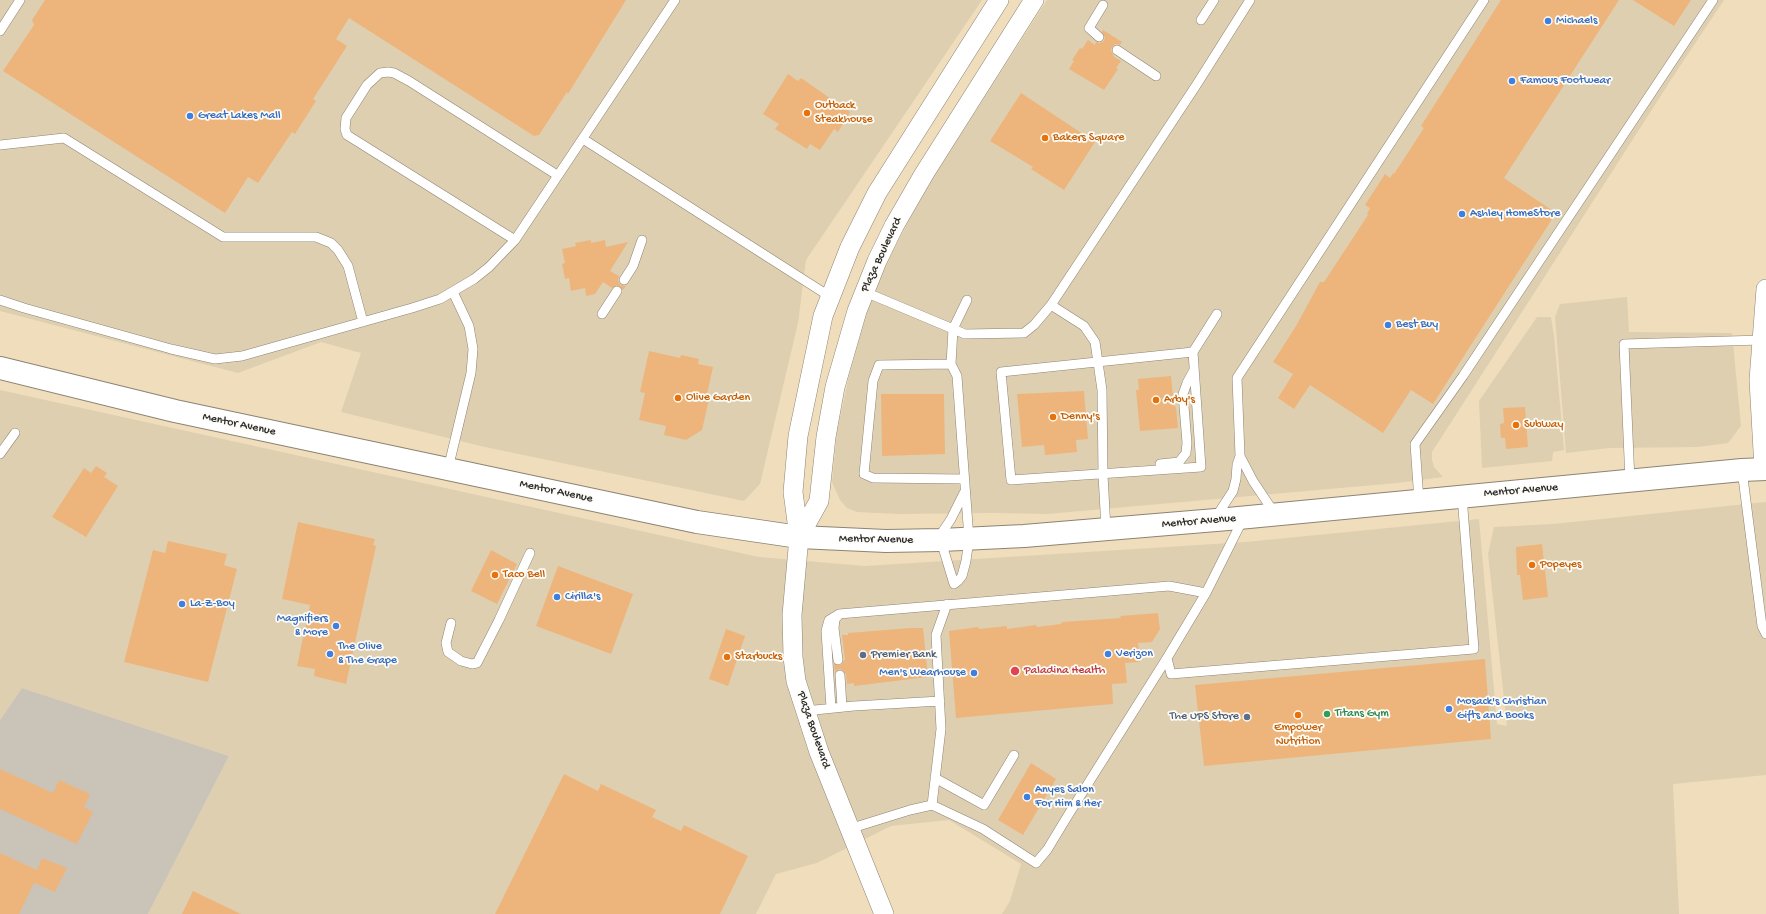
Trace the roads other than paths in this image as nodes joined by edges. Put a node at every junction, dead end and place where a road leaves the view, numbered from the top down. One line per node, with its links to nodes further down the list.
1 (20, 0): 11 (lane)
2 (675, 0): 15 (lane)
3 (999, 0): 25 (street, Plaza Boulevard)
4 (1034, 0): 24 (street, Plaza Boulevard)
5 (1214, 0): 10 (lane)
6 (1250, 0): 28 (lane)
7 (1484, 0): 41 (lane)
8 (1713, 0): 50 (lane)
9 (1103, 5): 12 (lane)
10 (1201, 20)
11 (0, 31)
12 (1099, 37)
13 (1118, 50): 14 (lane)
14 (1156, 76)
15 (583, 140): 17 (lane); 25 (lane)
16 (0, 145): 31 (lane)
17 (557, 175): 18 (lane); 18 (lane)
18 (515, 240): 23 (lane)
19 (642, 240): 20 (lane)
20 (624, 280)
21 (1766, 290): 33 (street)
22 (617, 291): 29 (lane)
23 (453, 292): 31 (lane); 42 (lane)
24 (865, 292): 32 (lane); 55 (street, Plaza Boulevard)
25 (829, 296): 55 (street, Plaza Boulevard)
26 (0, 300): 31 (lane)
27 (967, 300): 32 (lane)
28 (1051, 305): 32 (lane); 35 (lane)
29 (602, 314)
30 (1217, 314): 34 (lane)
31 (363, 322)
32 (953, 329): 36 (lane)
33 (1762, 340): 43 (street); 47 (lane)
34 (1193, 352): 35 (lane); 38 (lane)
35 (1099, 362): 45 (lane); 45 (lane)
36 (951, 364): 46 (lane); 46 (lane)
37 (0, 368): 42 (main road, Mentor Avenue)
38 (1194, 370): 44 (lane); 44 (lane)
39 (15, 433): 40 (lane)
40 (0, 454)
41 (1240, 456): 51 (lane); 53 (lane)
42 (448, 469): 55 (main road, Mentor Avenue)
43 (1757, 469): 47 (main road, Mentor Avenue); 63 (lane)
44 (1126, 473): 45 (lane)
45 (1103, 475): 54 (lane)
46 (964, 479): 48 (lane)
47 (1630, 481): 49 (main road, Mentor Avenue)
48 (965, 492): 56 (lane); 57 (lane)
49 (1462, 496): 50 (main road, Mentor Avenue); 64 (lane)
50 (1419, 501): 51 (main road, Mentor Avenue)
51 (1276, 515): 52 (main road, Mentor Avenue)
52 (1244, 518): 53 (main road, Mentor Avenue); 59 (lane)
53 (1214, 521): 54 (main road, Mentor Avenue)
54 (1106, 529): 56 (main road, Mentor Avenue)
55 (799, 537): 57 (main road, Mentor Avenue); 70 (street, Plaza Boulevard)
56 (969, 539): 57 (main road, Mentor Avenue); 57 (lane)
57 (938, 540)
58 (530, 553): 62 (lane)
59 (1206, 592): 60 (lane); 64 (lane)
60 (947, 604): 61 (lane); 67 (lane)
61 (840, 614): 65 (lane); 69 (lane)
62 (451, 623)
63 (1766, 634)
64 (1167, 658): 73 (lane)
65 (838, 660)
66 (840, 674): 68 (lane)
67 (940, 702): 68 (lane); 72 (lane)
68 (842, 707): 69 (lane)
69 (831, 708): 70 (lane)
70 (805, 711): 74 (street, Plaza Boulevard)
71 (1014, 755): 72 (lane)
72 (936, 778): 73 (lane)
73 (932, 805): 74 (lane)
74 (849, 829): 75 (street, Plaza Boulevard)
75 (884, 914)

